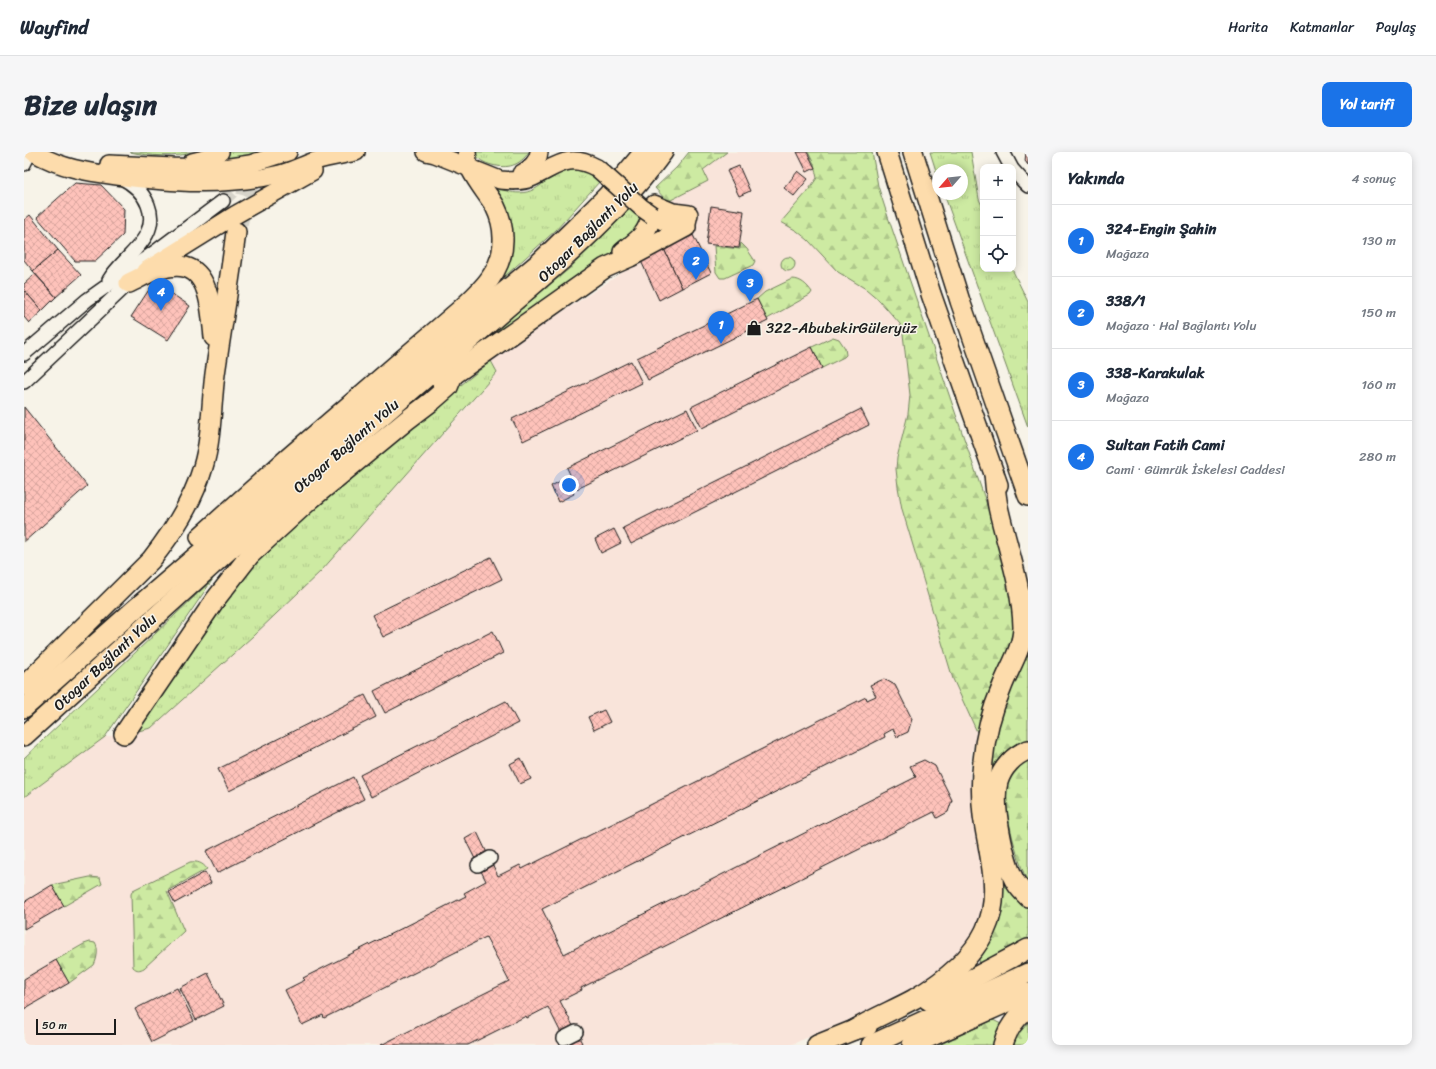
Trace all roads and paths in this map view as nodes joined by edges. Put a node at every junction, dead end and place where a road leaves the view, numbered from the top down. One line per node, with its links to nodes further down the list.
1 (30, 152): 14 (street); 17 (street)
2 (33, 152): 21 (main road)
3 (43, 152): 19 (main road)
4 (220, 152): 19 (main road)
5 (288, 152): 19 (main road)
6 (355, 152): 21 (main road); 29 (main road)
7 (426, 152): 16 (main road)
8 (539, 152): 22 (main road)
9 (644, 152): 42 (highway, Otogar Bağlantı Yolu)
10 (663, 152): 39 (highway, Otogar Bağlantı Yolu)
11 (887, 152): 36 (highway)
12 (913, 152): 35 (highway)
13 (1003, 152): 18 (street)
14 (24, 157)
15 (598, 160): 22 (main road); 25 (main road)
16 (469, 161): 22 (main road); 42 (highway)
17 (24, 164)
18 (1009, 164)
19 (174, 167)
20 (1016, 173): 23 (street)
21 (117, 176): 30 (street)
22 (508, 181)
23 (1028, 186)
24 (223, 201): 30 (street)
25 (653, 210): 26 (main road); 28 (highway)
26 (686, 227): 28 (highway)
27 (236, 232): 33 (highway)
28 (605, 268): 32 (highway)
29 (129, 283): 33 (highway); 34 (street)
30 (104, 288): 31 (street)
31 (24, 354)
32 (453, 375): 39 (highway); 44 (highway)
33 (215, 376): 41 (highway)
34 (24, 382)
35 (998, 414): 37 (highway); 38 (highway)
36 (994, 473): 40 (highway); 54 (highway)
37 (1028, 479)
38 (1028, 496)
39 (282, 501): 45 (highway, Otogar Bağlantı Yolu)
40 (1028, 569)
41 (24, 686)
42 (45, 689): 43 (highway, Otogar Bağlantı Yolu)
43 (24, 708)
44 (124, 734)
45 (24, 736)
46 (1028, 750): 49 (highway)
47 (490, 858): 48 (street)
48 (478, 865)
49 (1028, 897)
50 (1028, 949): 54 (highway)
51 (1028, 973): 58 (highway)
52 (1028, 992): 59 (highway)
53 (1028, 1008): 60 (highway)
54 (854, 1030): 57 (highway)
55 (576, 1032): 56 (street)
56 (564, 1038)
57 (816, 1045)
58 (871, 1045)
59 (912, 1045)
60 (1003, 1045)

